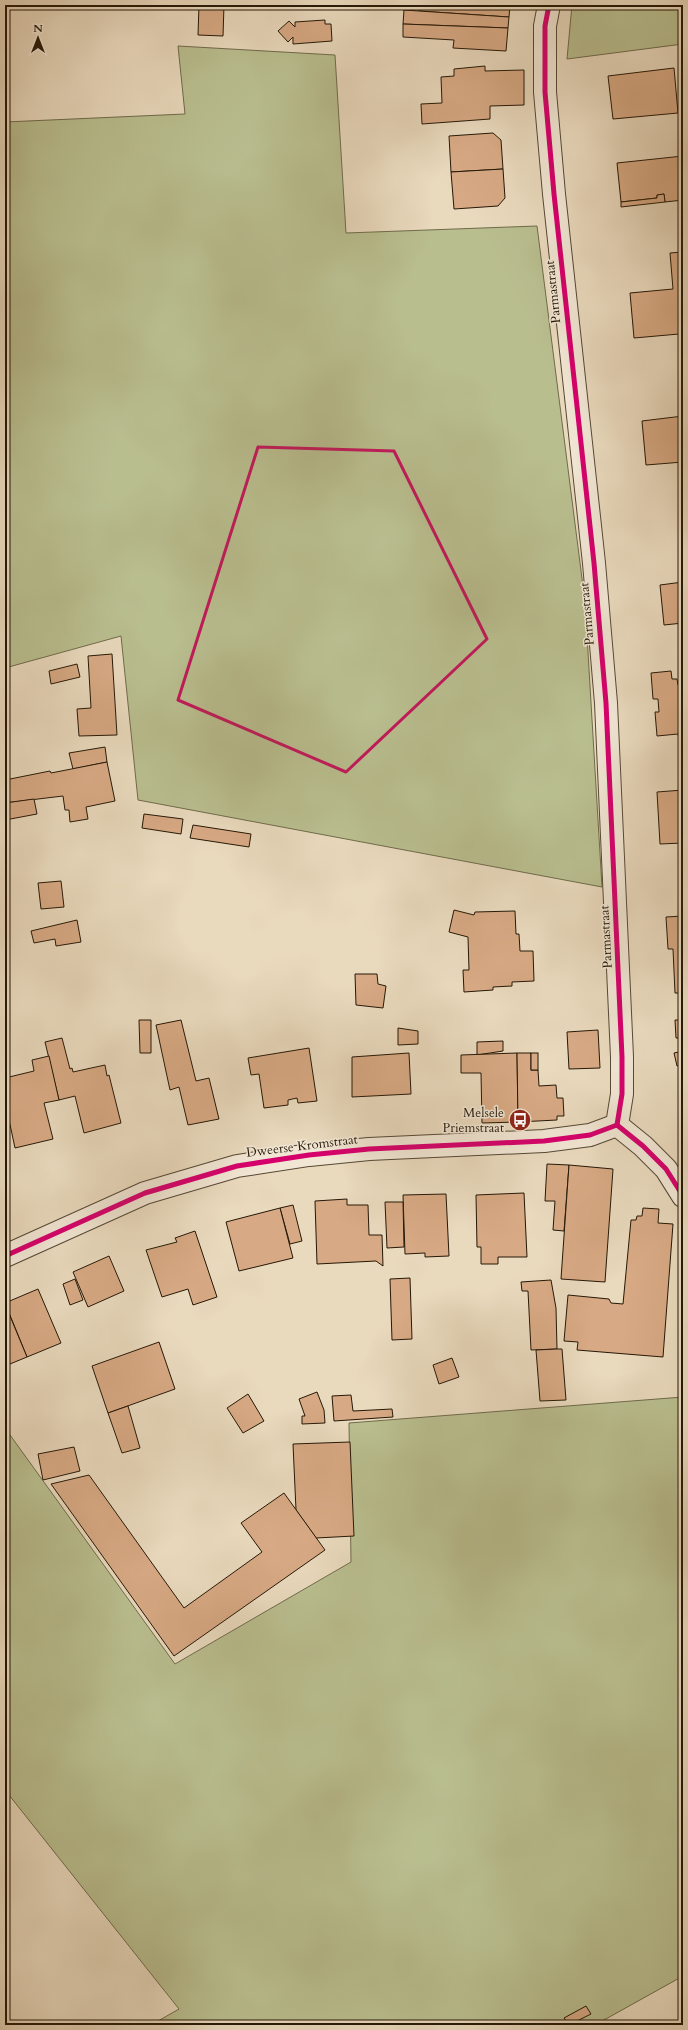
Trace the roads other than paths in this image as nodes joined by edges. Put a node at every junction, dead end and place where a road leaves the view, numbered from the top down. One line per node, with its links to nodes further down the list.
1 (549, 5): 2 (street, Parmastraat)
2 (617, 1125): 3 (street); 4 (street, Dweerse Kromstraat)
3 (683, 1196)
4 (5, 1256)

